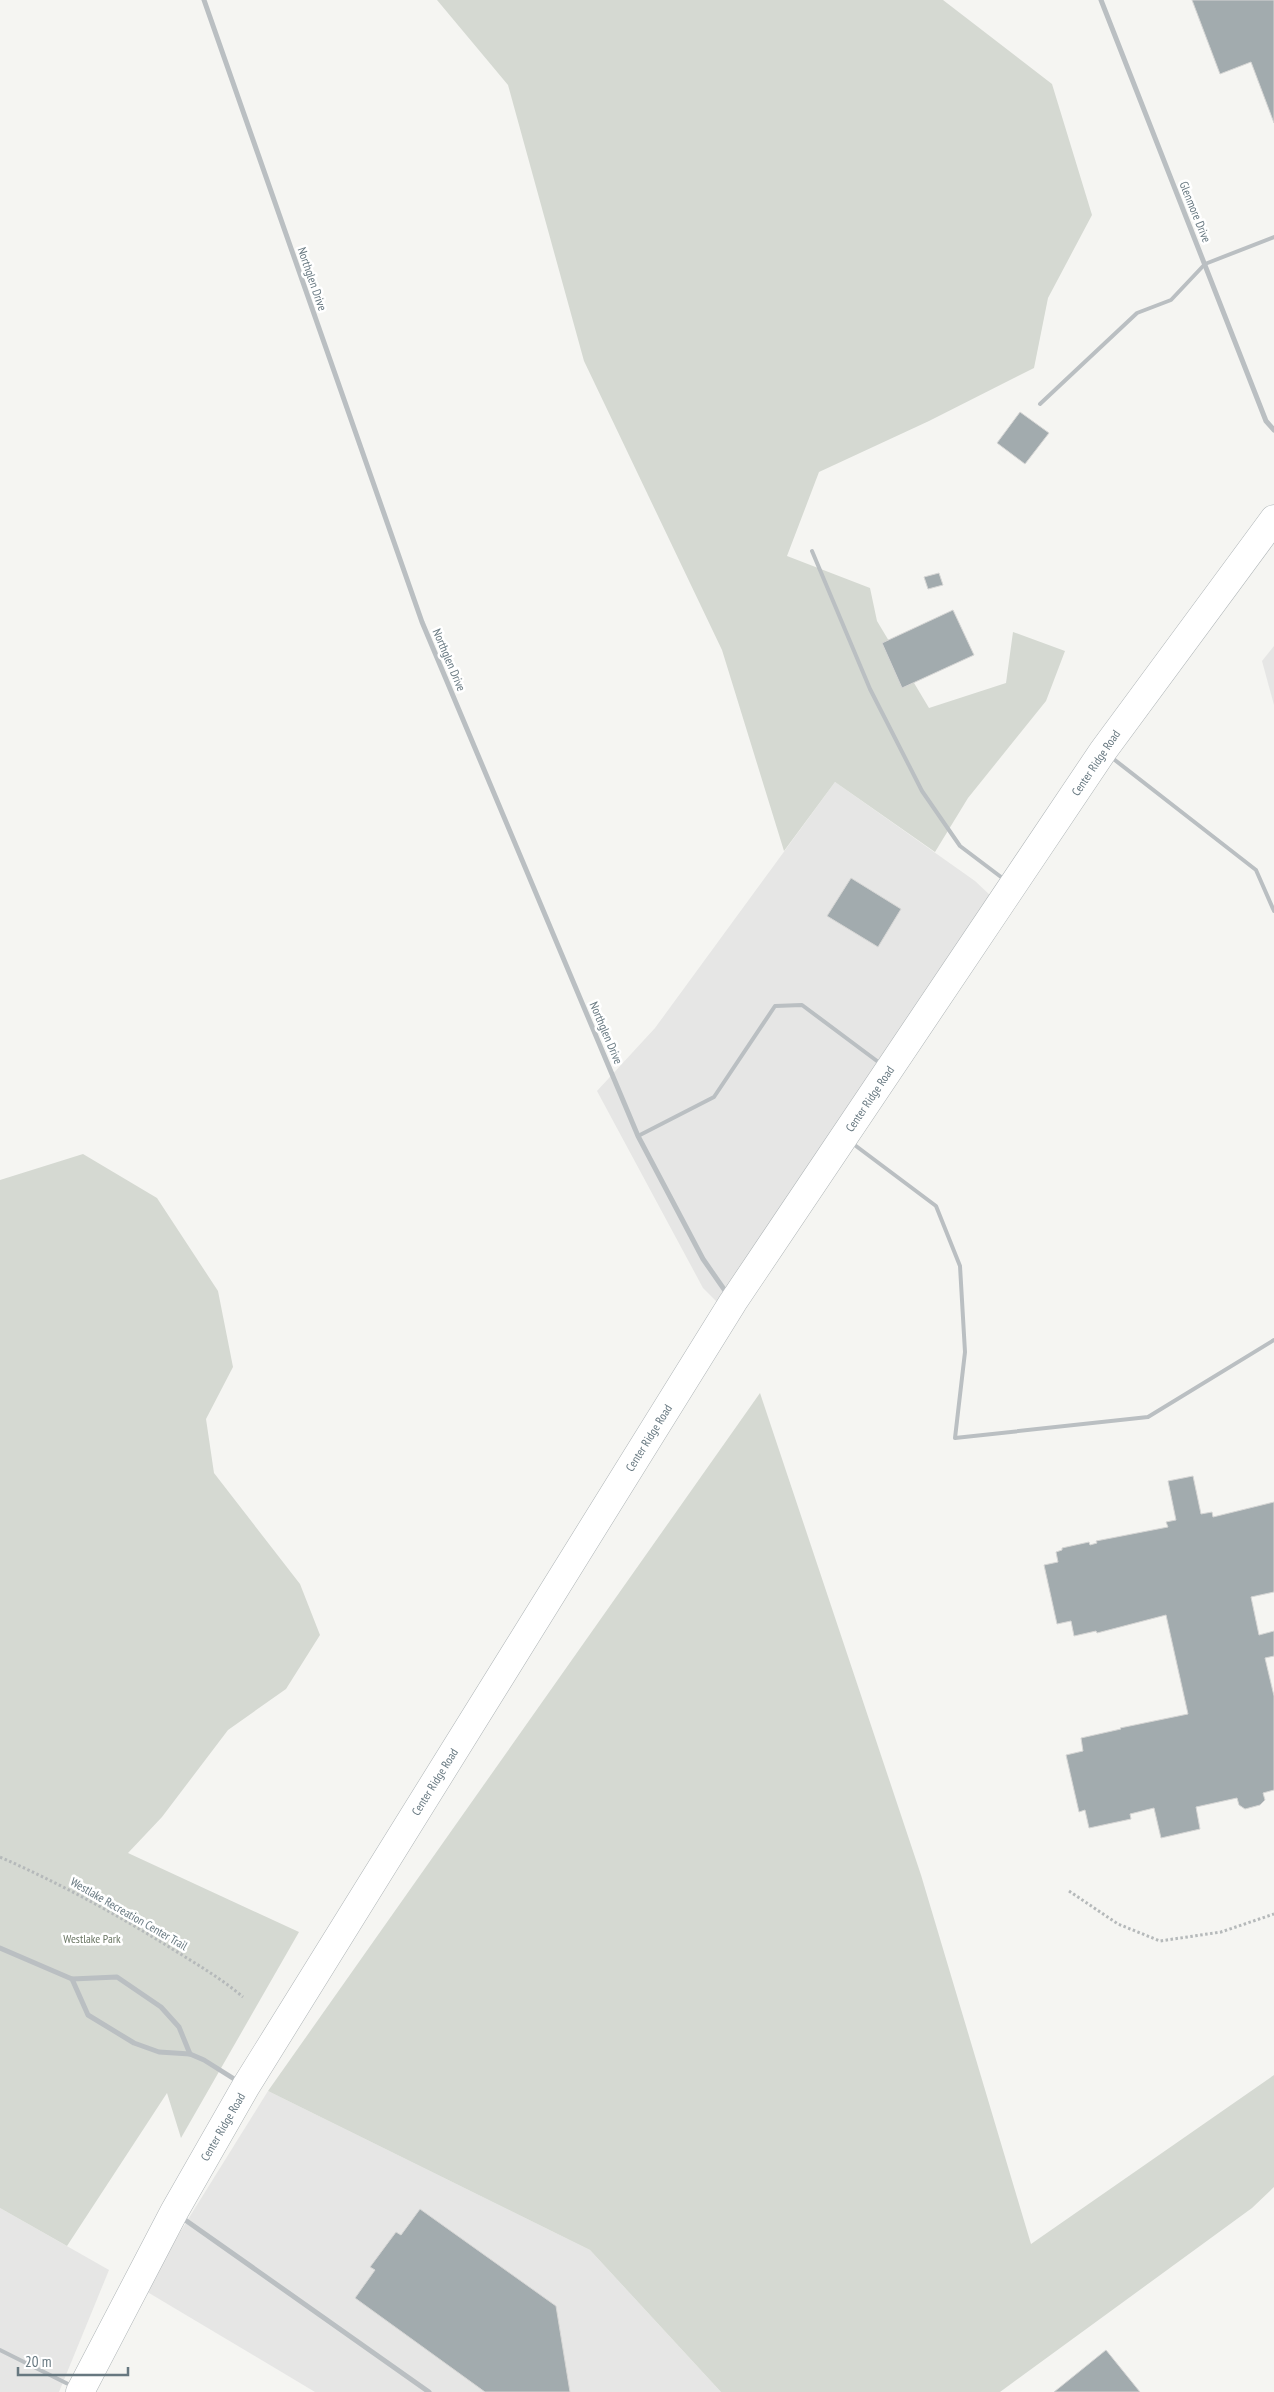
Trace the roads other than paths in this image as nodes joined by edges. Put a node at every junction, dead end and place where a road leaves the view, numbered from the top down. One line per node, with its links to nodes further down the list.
1 (204, 0): 13 (street, Northglen Drive)
2 (1101, 0): 4 (street, Glenmore Drive)
3 (1274, 237): 4 (lane)
4 (1205, 264): 5 (lane); 6 (street, Glenmore Drive)
5 (1040, 404)
6 (1274, 430)
7 (1274, 519): 9 (main road, Center Ridge Road)
8 (812, 551): 10 (lane)
9 (1103, 751): 10 (main road, Center Ridge Road); 11 (lane)
10 (1013, 886): 12 (main road, Center Ridge Road)
11 (1274, 911)
12 (889, 1070): 13 (lane); 14 (main road, Center Ridge Road)
13 (638, 1136): 15 (street, Northglen Drive)
14 (844, 1137): 15 (main road, Center Ridge Road); 16 (lane)
15 (733, 1302): 20 (main road, Center Ridge Road)
16 (1274, 1340)
17 (0, 1948): 18 (street)
18 (72, 1979): 19 (street); 19 (street)
19 (190, 2054): 20 (street)
20 (246, 2086): 21 (main road, Center Ridge Road)
21 (174, 2212): 23 (main road, Center Ridge Road); 24 (street)
22 (0, 2350): 23 (lane)
23 (80, 2391)
24 (429, 2392)

